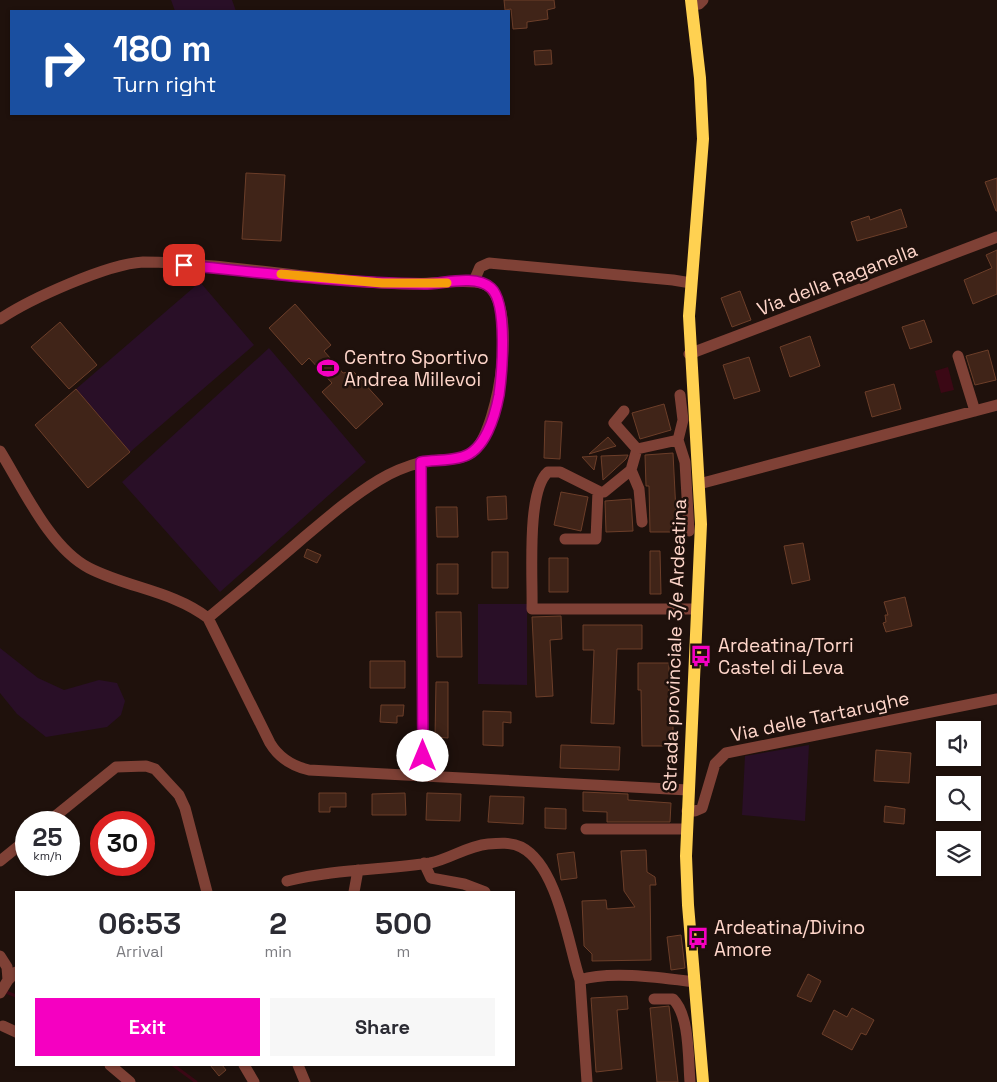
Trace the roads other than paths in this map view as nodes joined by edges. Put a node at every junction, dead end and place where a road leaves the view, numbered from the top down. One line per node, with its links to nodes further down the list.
1 (695, 2): 4 (main road, Strada provinciale 3/e Ardeatina)
2 (997, 238): 6 (street, Via della Raganella)
3 (474, 281): 4 (street); 5 (street); 15 (street)
4 (690, 283): 6 (main road, Strada provinciale 3/e Ardeatina)
5 (0, 319)
6 (689, 354): 17 (main road, Strada provinciale 3/e Ardeatina)
7 (958, 356): 10 (street)
8 (680, 395): 12 (street)
9 (997, 405): 10 (street)
10 (976, 411): 17 (street)
11 (624, 412): 13 (street)
12 (678, 440): 13 (street); 20 (street)
13 (637, 449): 16 (street)
14 (0, 451): 23 (street)
15 (421, 462): 23 (street); 25 (street)
16 (631, 470): 18 (street); 19 (street)
17 (698, 484): 22 (main road, Strada provinciale 3/e Ardeatina)
18 (598, 491): 21 (street); 22 (street)
19 (642, 522)
20 (689, 531)
21 (565, 539)
22 (697, 609): 26 (main road, Strada provinciale 3/e Ardeatina)
23 (208, 618): 25 (street)
24 (997, 699): 28 (street, Via delle Tartarughe)
25 (423, 776): 26 (street)
26 (688, 790): 28 (main road, Strada provinciale 3/e Ardeatina)
27 (62, 811): 36 (street)
28 (687, 811): 30 (main road, Strada provinciale 3/e Ardeatina)
29 (586, 829): 30 (street)
30 (686, 829): 43 (main road, Strada provinciale 3/e Ardeatina)
31 (15, 849): 32 (street)
32 (0, 861)
33 (424, 863): 34 (street); 38 (street); 42 (street)
34 (358, 870): 35 (street); 37 (street)
35 (287, 881)
36 (207, 891)
37 (354, 891)
38 (482, 891)
39 (0, 956): 40 (street); 41 (street)
40 (15, 967)
41 (12, 976): 44 (street)
42 (580, 980): 43 (street); 54 (street)
43 (695, 982): 56 (main road, Strada provinciale 3/e Ardeatina)
44 (0, 993)
45 (654, 999): 55 (street)
46 (1, 1025): 47 (street)
47 (15, 1032)
48 (111, 1066): 51 (street)
49 (245, 1066): 52 (street)
50 (298, 1066): 53 (street)
51 (130, 1082)
52 (254, 1082)
53 (305, 1082)
54 (588, 1082)
55 (690, 1082)
56 (703, 1082)

